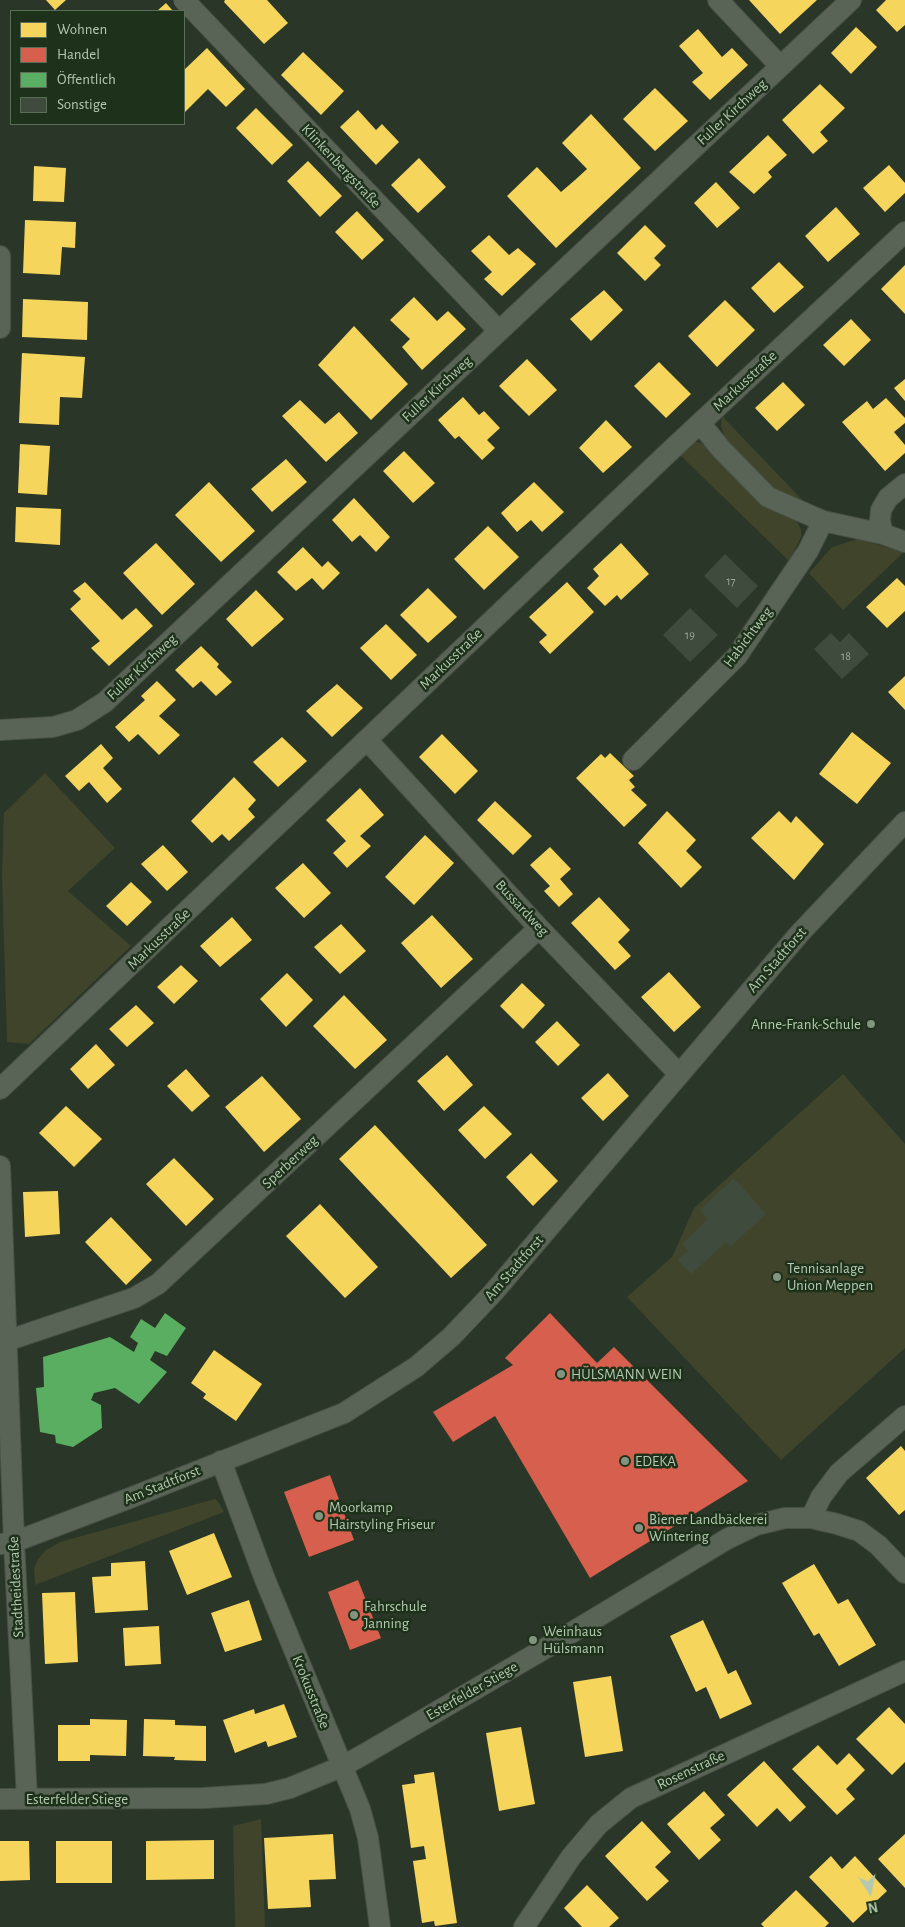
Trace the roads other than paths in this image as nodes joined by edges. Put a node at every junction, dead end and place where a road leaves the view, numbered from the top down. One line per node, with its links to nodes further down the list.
1 (184, 0): 8 (street, Klinkenbergstraße)
2 (718, 0): 4 (street)
3 (851, 0): 4 (street, Fuller Kirchweg)
4 (780, 66): 8 (street, Fuller Kirchweg)
5 (905, 232): 9 (street, Markusstraße)
6 (0, 256): 7 (street)
7 (0, 328)
8 (499, 331): 14 (street, Fuller Kirchweg)
9 (700, 423): 11 (street); 15 (street, Markusstraße)
10 (905, 484): 12 (street)
11 (823, 521): 12 (street); 16 (street, Habichtweg)
12 (883, 534): 13 (street)
13 (905, 542)
14 (0, 730)
15 (367, 740): 18 (street, Bussardweg); 20 (street, Markusstraße)
16 (633, 760)
17 (905, 822): 19 (street, Am Stadtforst)
18 (539, 928): 19 (street, Bussardweg); 22 (street, Sperberweg)
19 (679, 1074): 24 (street, Am Stadtforst)
20 (0, 1089)
21 (0, 1166): 22 (street, Stadtheidestraße)
22 (4, 1342): 26 (street, Stadtheidestraße)
23 (905, 1416): 25 (street)
24 (221, 1462): 26 (street, Am Stadtforst); 29 (street, Krokusstraße)
25 (811, 1518): 27 (street, Esterfelder Stiege); 29 (street, Esterfelder Stiege)
26 (7, 1543): 31 (street, Stadtheidestraße)
27 (905, 1573)
28 (905, 1671): 33 (street, Rosenstraße)
29 (343, 1766): 31 (street, Esterfelder Stiege); 32 (street, Krokusstraße)
30 (0, 1799): 31 (street, Esterfelder Stiege)
31 (27, 1799)
32 (380, 1927)
33 (524, 1927)

